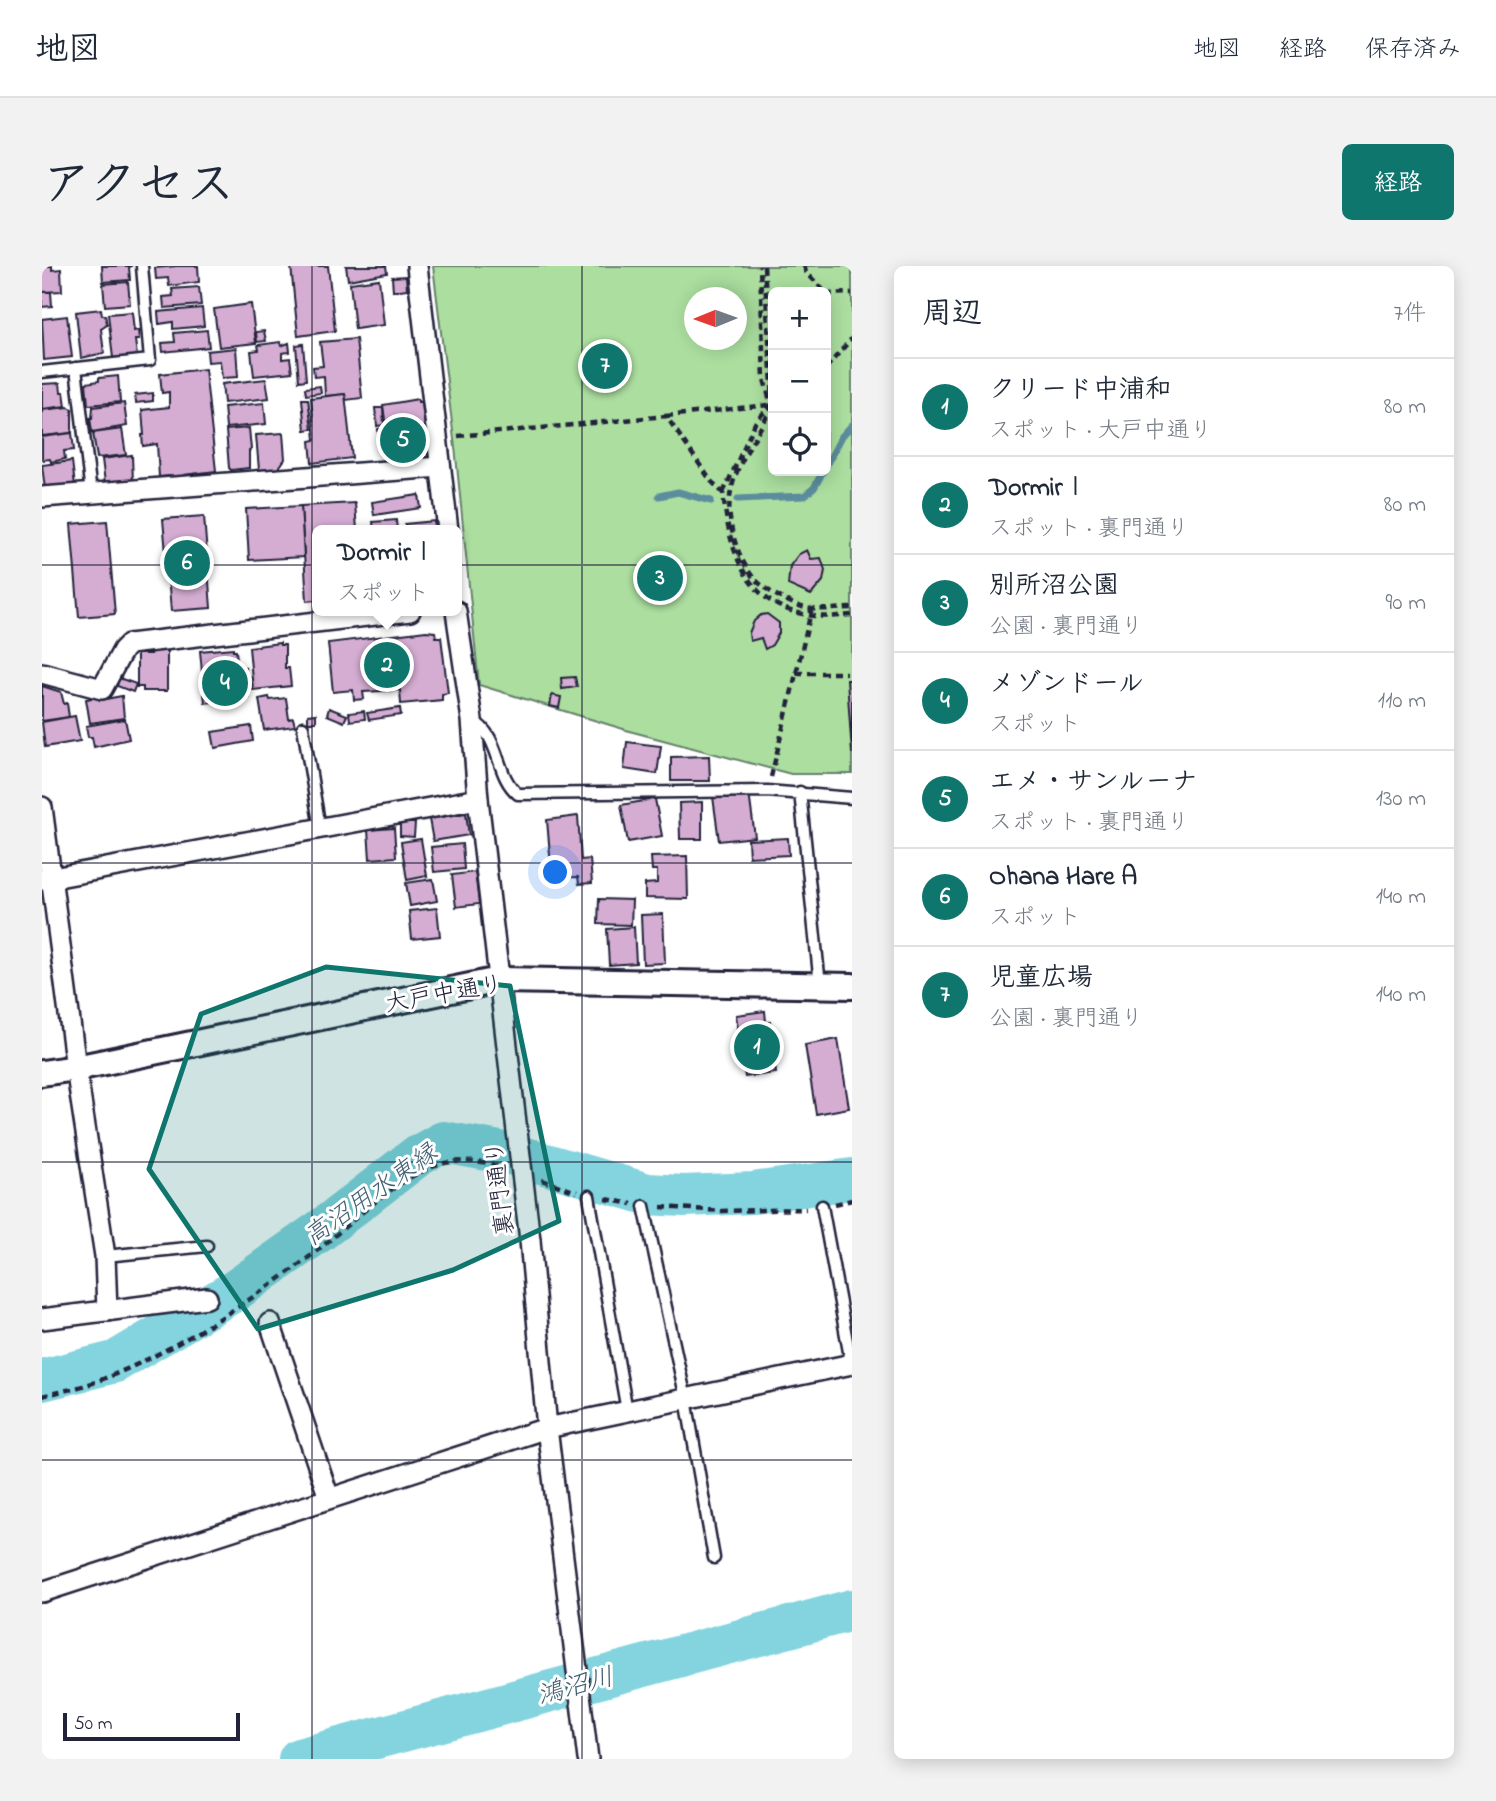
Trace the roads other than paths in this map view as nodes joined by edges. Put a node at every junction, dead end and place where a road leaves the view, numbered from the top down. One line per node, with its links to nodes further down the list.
1 (142, 266): 3 (lane)
2 (417, 266): 5 (street)
3 (76, 368): 4 (lane); 6 (lane)
4 (42, 372)
5 (440, 467): 6 (street); 8 (street)
6 (90, 493): 7 (street)
7 (42, 497)
8 (447, 525)
9 (367, 616): 11 (street)
10 (457, 616): 12 (street, 裏門通り)
11 (42, 673)
12 (472, 720): 14 (lane); 16 (street, 裏門通り)
13 (303, 727): 18 (lane)
14 (800, 792): 15 (lane); 21 (lane)
15 (852, 798)
16 (478, 799): 18 (street); 20 (street, 裏門通り)
17 (42, 807): 19 (street)
18 (320, 828): 19 (street)
19 (47, 879): 23 (street)
20 (499, 980): 21 (street, 大戸中通り); 23 (street, 大戸中通り); 37 (street, 裏門通り, bridge)
21 (820, 985): 22 (street, 大戸中通り)
22 (852, 986)
23 (76, 1068): 24 (street, 大戸中通り); 29 (street)
24 (42, 1073)
25 (589, 1196): 36 (lane)
26 (644, 1206): 35 (lane)
27 (822, 1206): 34 (lane)
28 (207, 1246): 29 (lane)
29 (105, 1256): 31 (street)
30 (207, 1298): 31 (street)
31 (107, 1311): 32 (street)
32 (42, 1319)
33 (270, 1322): 38 (street)
34 (852, 1366): 35 (street)
35 (685, 1399): 36 (street); 39 (lane)
36 (627, 1412): 37 (street)
37 (548, 1428): 38 (street); 41 (street, 裏門通り)
38 (329, 1497): 40 (street)
39 (714, 1558)
40 (42, 1592)
41 (588, 1759)

